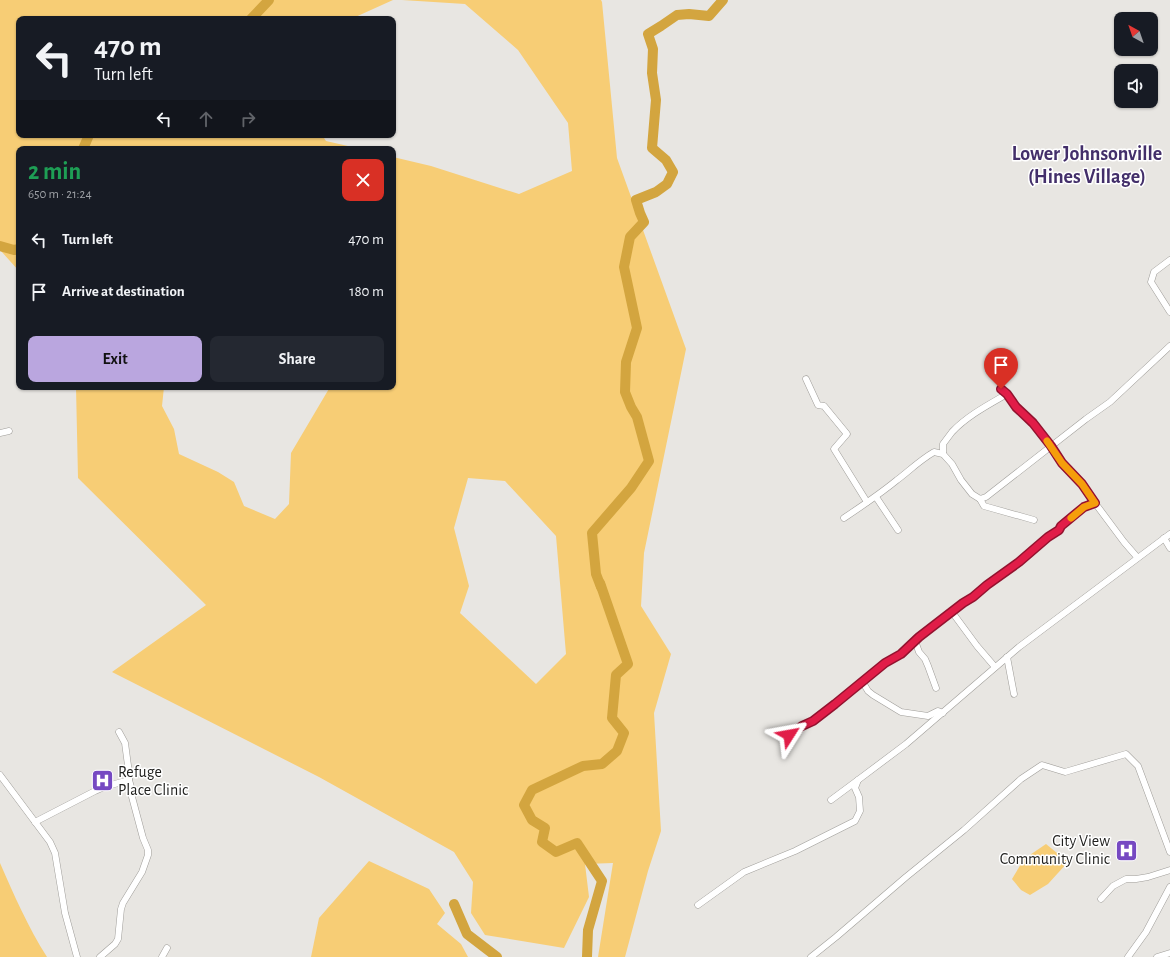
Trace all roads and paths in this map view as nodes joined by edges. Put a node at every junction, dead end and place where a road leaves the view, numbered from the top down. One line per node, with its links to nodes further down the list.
1 (1170, 260): 2 (street)
2 (1170, 312)
3 (1170, 346): 9 (street)
4 (806, 379): 13 (street)
5 (1001, 389): 6 (street)
6 (1007, 394): 9 (street); 10 (street)
7 (9, 431): 8 (street)
8 (0, 433)
9 (1051, 446): 12 (street); 14 (street)
10 (943, 454): 11 (street); 12 (street)
11 (876, 497): 13 (street); 17 (street)
12 (980, 499): 16 (street)
13 (867, 502): 15 (street)
14 (1095, 503): 21 (street); 22 (street)
15 (844, 518)
16 (1034, 520)
17 (898, 530)
18 (1170, 534): 19 (street)
19 (1164, 538): 20 (street); 21 (street)
20 (1170, 548)
21 (1138, 558): 24 (street)
22 (952, 612): 23 (street); 25 (street)
23 (915, 641): 26 (street); 27 (street)
24 (1007, 657): 25 (street); 28 (street)
25 (996, 667): 29 (street)
26 (862, 682): 29 (street); 31 (street)
27 (936, 688)
28 (1014, 694)
29 (942, 713): 34 (street)
30 (119, 732): 33 (street)
31 (789, 735)
32 (0, 775): 36 (street)
33 (129, 780): 36 (street); 45 (street)
34 (858, 780): 35 (street); 41 (street)
35 (831, 800)
36 (35, 822): 44 (street)
37 (1170, 852): 47 (street)
38 (1170, 870): 40 (street)
39 (1170, 887): 48 (street)
40 (1101, 899)
41 (698, 905)
42 (166, 948): 46 (street)
43 (1170, 953): 49 (street)
44 (77, 957)
45 (100, 957)
46 (162, 957)
47 (811, 957)
48 (1128, 957)
49 (1156, 957)

